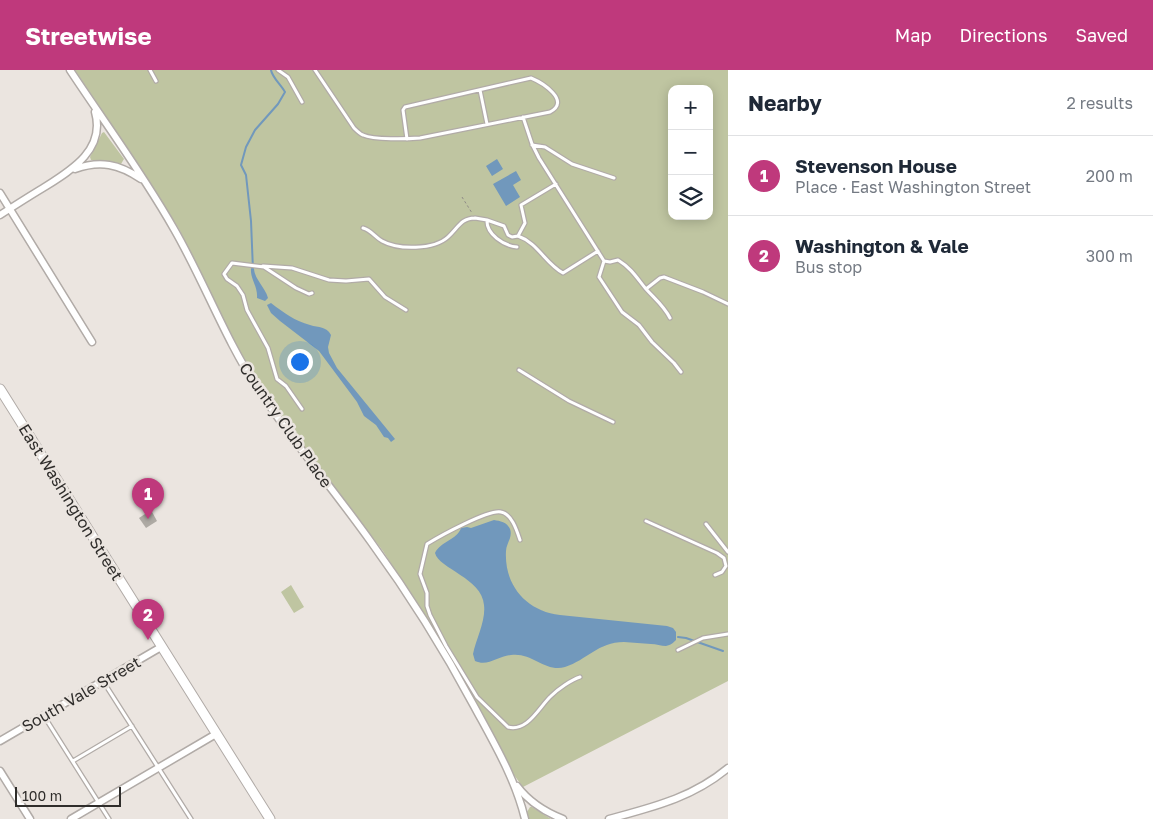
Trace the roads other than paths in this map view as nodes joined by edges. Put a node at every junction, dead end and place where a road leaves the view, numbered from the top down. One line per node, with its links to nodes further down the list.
1 (70, 70): 8 (street, Country Club Place)
2 (150, 70): 5 (lane)
3 (278, 70): 7 (lane)
4 (315, 70): 11 (lane)
5 (156, 81)
6 (480, 90): 9 (lane); 10 (lane); 11 (lane)
7 (302, 102)
8 (94, 106): 13 (street); 15 (street, Country Club Place)
9 (523, 117): 10 (lane); 12 (lane)
10 (487, 124): 11 (lane)
11 (407, 139)
12 (532, 145): 14 (lane); 16 (lane)
13 (70, 170): 15 (street); 18 (street)
14 (614, 178)
15 (144, 181): 56 (street, Country Club Place)
16 (556, 184): 22 (lane); 24 (lane)
17 (0, 193): 18 (street)
18 (10, 208): 19 (street); 32 (street)
19 (0, 215)
20 (487, 220): 21 (lane); 22 (lane); 23 (lane)
21 (363, 228)
22 (518, 236): 24 (lane)
23 (517, 247)
24 (598, 251): 25 (lane)
25 (604, 261): 27 (lane); 34 (lane)
26 (260, 265): 28 (lane); 30 (lane); 36 (lane)
27 (646, 289): 29 (lane); 31 (lane)
28 (312, 293)
29 (728, 304)
30 (406, 310)
31 (670, 318)
32 (92, 342)
33 (519, 370): 37 (lane)
34 (681, 372)
35 (0, 388): 44 (main road, East Washington Street)
36 (302, 409)
37 (613, 422)
38 (646, 521): 42 (lane)
39 (706, 524): 41 (lane)
40 (520, 540): 46 (lane)
41 (728, 552)
42 (715, 576)
43 (728, 634): 45 (lane)
44 (161, 646): 47 (street, South Vale Street); 50 (main road, East Washington Street)
45 (678, 650)
46 (580, 676)
47 (103, 681): 48 (street, South Vale Street); 49 (lane)
48 (44, 715): 51 (street, South Vale Street); 52 (lane)
49 (132, 726): 52 (lane); 53 (lane)
50 (216, 734): 53 (street); 62 (main road, East Washington Street)
51 (0, 741)
52 (73, 761): 57 (lane)
53 (159, 767): 57 (street); 61 (lane)
54 (728, 768): 65 (street)
55 (0, 771): 58 (street)
56 (510, 775): 63 (street, Country Club Place); 64 (street, Country Club Place)
57 (99, 803): 59 (street); 60 (lane)
58 (30, 819)
59 (72, 819)
60 (109, 819)
61 (191, 819)
62 (270, 819)
63 (525, 819)
64 (563, 819)
65 (609, 819)

